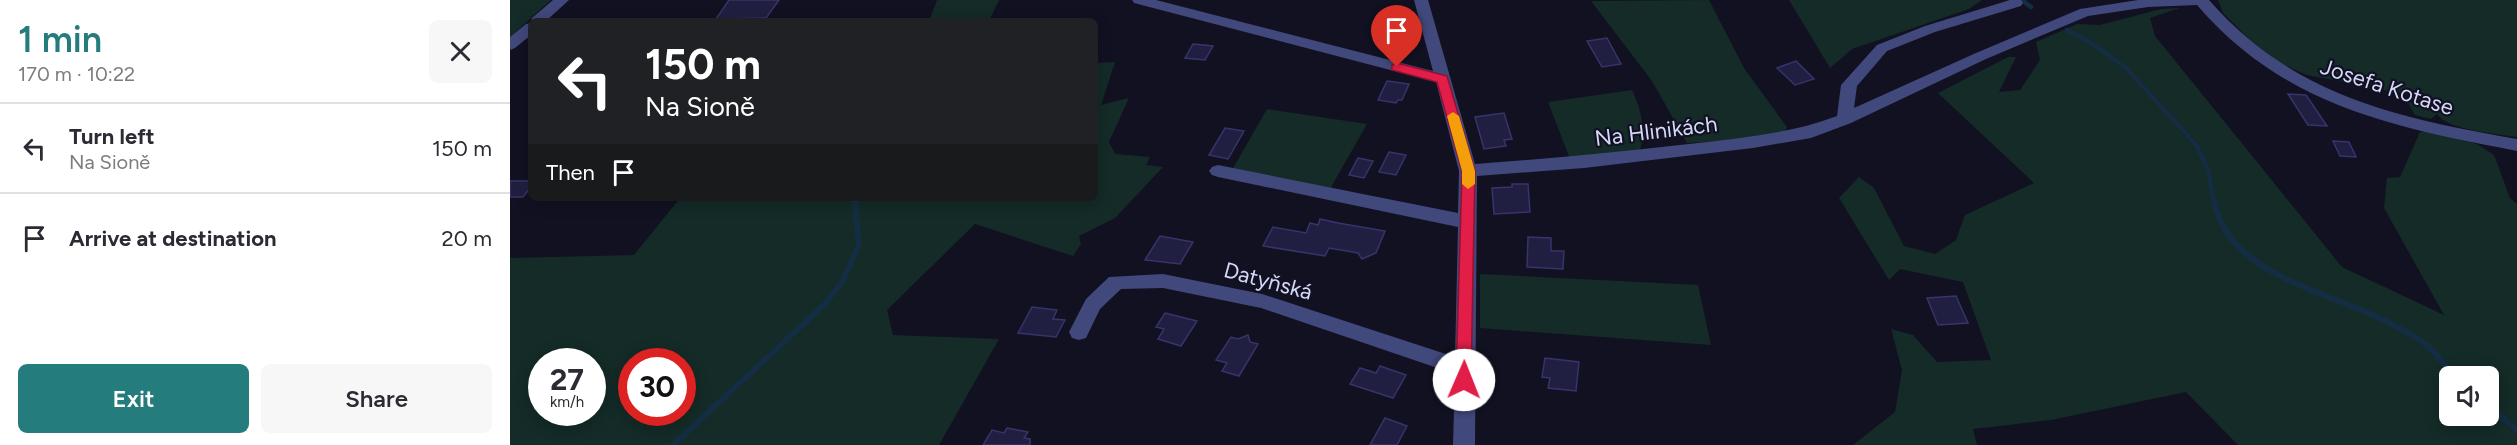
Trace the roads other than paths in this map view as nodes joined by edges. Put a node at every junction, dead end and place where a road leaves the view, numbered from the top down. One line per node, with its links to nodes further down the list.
1 (562, 0): 6 (street)
2 (1139, 0): 9 (street)
3 (1421, 0): 9 (street)
4 (2201, 0): 10 (street, Na Hlinikách); 11 (street, Josefa Kotase)
5 (2016, 3): 10 (street)
6 (541, 18)
7 (528, 30): 8 (street)
8 (510, 45)
9 (1443, 79): 13 (street)
10 (1845, 119): 13 (street, Na Hlinikách)
11 (2517, 145)
12 (1218, 171): 14 (street)
13 (1468, 171): 14 (street)
14 (1468, 222): 16 (street)
15 (1079, 332): 16 (street, Datyňská)
16 (1463, 368): 17 (street)
17 (1464, 445)

